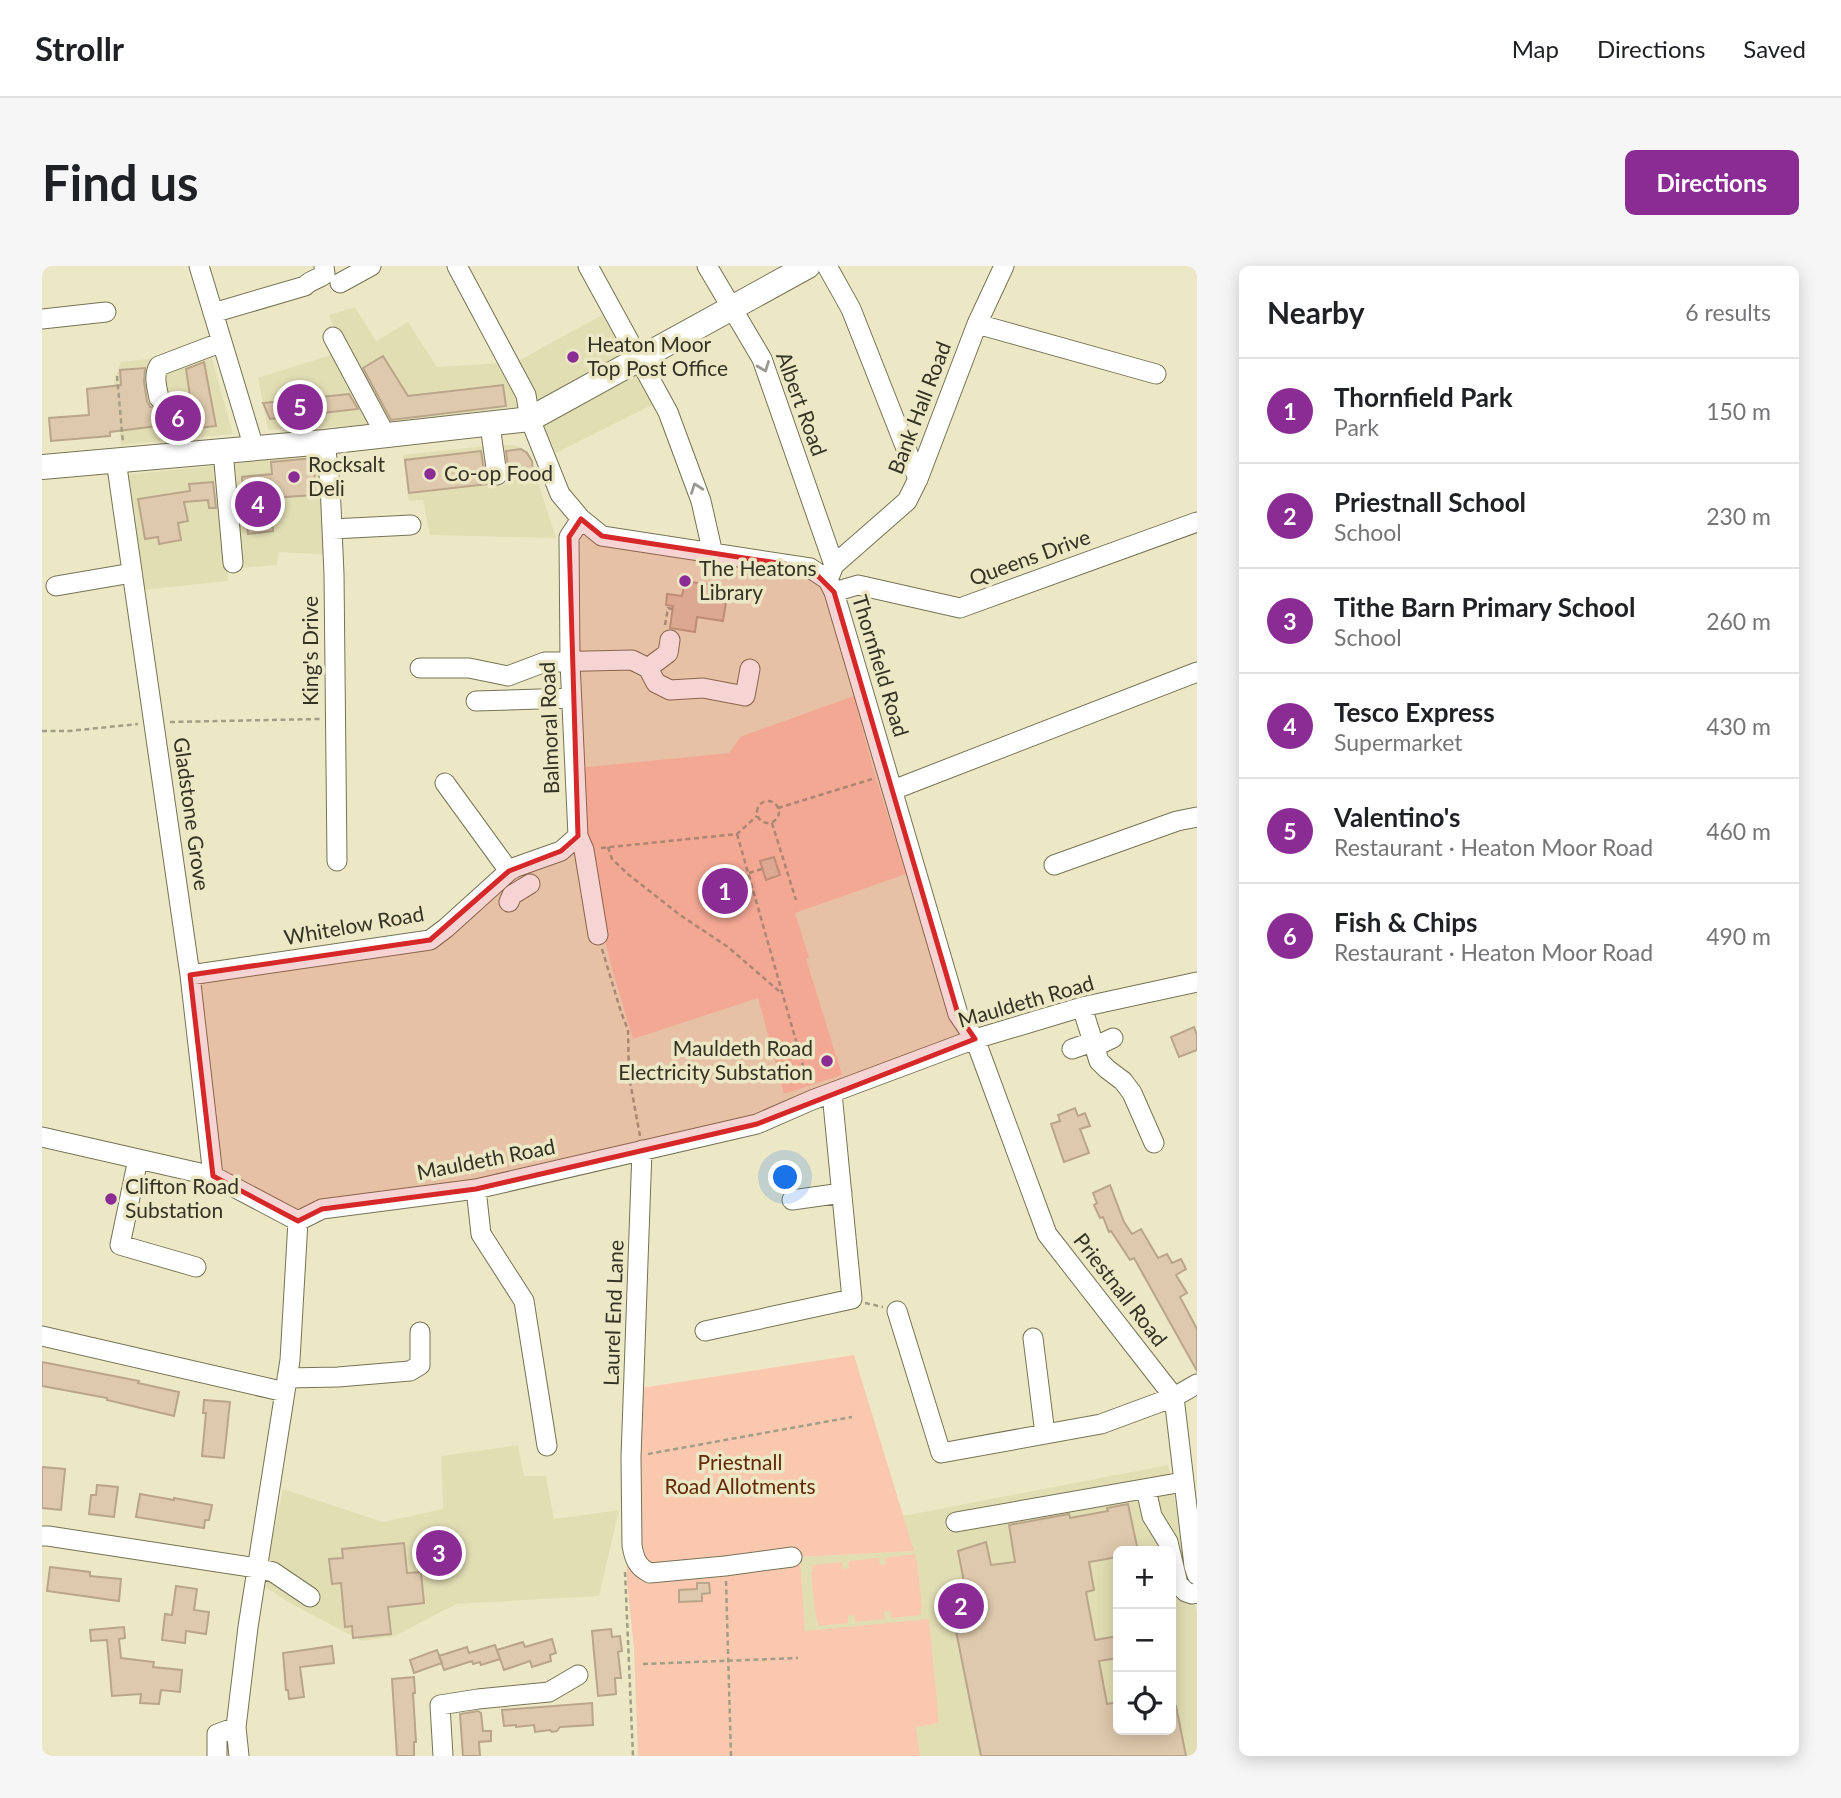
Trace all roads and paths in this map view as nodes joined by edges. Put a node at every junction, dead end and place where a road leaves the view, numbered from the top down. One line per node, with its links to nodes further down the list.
1 (199, 266): 13 (street)
2 (324, 266): 13 (street)
3 (371, 266): 10 (street)
4 (457, 266): 22 (street, Thornfield Road)
5 (587, 266): 18 (street)
6 (707, 266): 11 (street, Albert Road)
7 (808, 266): 11 (main road)
8 (827, 266): 31 (street)
9 (1004, 266): 15 (street, Bank Hall Road)
10 (340, 283)
11 (731, 307): 18 (main road); 39 (street, Albert Road, one-way to 39)
12 (106, 312): 14 (street)
13 (213, 313): 17 (street)
14 (42, 319)
15 (977, 324): 19 (street); 31 (street, Bank Hall Road)
16 (333, 337): 24 (street)
17 (222, 342): 21 (street); 26 (street)
18 (639, 358): 22 (main road); 36 (street, one-way to 18)
19 (1156, 374)
20 (117, 376): 28 (path)
21 (159, 398)
22 (530, 419): 23 (main road); 32 (street, Thornfield Road)
23 (490, 425): 24 (main road); 30 (street)
24 (385, 434): 25 (main road)
25 (325, 442): 26 (main road); 35 (street, King's Drive)
26 (254, 448): 27 (main road)
27 (223, 451): 28 (main road); 37 (street)
28 (120, 460): 29 (main road); 38 (street, Gladstone Grove)
29 (42, 467)
30 (497, 475)
31 (918, 479): 39 (street, Bank Hall Road)
32 (581, 519): 36 (street, Thornfield Road); 43 (street, Balmoral Road)
33 (1197, 522): 39 (street, Queens Drive)
34 (411, 525): 35 (street)
35 (332, 529): 50 (street, King's Drive)
36 (713, 554): 39 (street, Thornfield Road)
37 (233, 563)
38 (132, 573): 40 (street); 51 (street, Gladstone Grove)
39 (832, 579): 53 (street, Thornfield Road)
40 (56, 586)
41 (673, 609): 42 (path)
42 (667, 634): 45 (street)
43 (570, 662): 44 (street); 45 (street); 48 (street, Balmoral Road)
44 (420, 668)
45 (648, 668): 46 (street)
46 (750, 669)
47 (1197, 672): 53 (street)
48 (571, 698): 49 (street); 60 (street, Balmoral Road)
49 (476, 701)
50 (334, 719): 51 (path); 62 (street, King's Drive)
51 (155, 722): 52 (path); 70 (street, Gladstone Grove)
52 (42, 731)
53 (890, 782): 55 (path); 75 (street, Thornfield Road)
54 (445, 783): 65 (street)
55 (778, 808): 56 (path); 58 (path)
56 (757, 816): 58 (path); 59 (path)
57 (1197, 817): 63 (street)
58 (772, 823): 68 (path)
59 (737, 834): 61 (path); 66 (path)
60 (581, 843): 61 (path); 65 (street, Whitelow Road); 69 (street, Balmoral Road)
61 (608, 847): 72 (path)
62 (337, 861)
63 (1054, 865)
64 (762, 869): 66 (path)
65 (507, 873): 67 (street); 70 (street, Whitelow Road)
66 (749, 873): 72 (path)
67 (518, 893)
68 (796, 900)
69 (598, 935): 82 (path)
70 (190, 975): 84 (street, Gladstone Grove)
71 (1197, 982): 73 (street, Mauldeth Road)
72 (781, 993): 79 (path)
73 (1082, 1007): 75 (street, Mauldeth Road); 76 (street)
74 (1113, 1038): 76 (street)
75 (975, 1039): 78 (street, Mauldeth Road); 98 (street, Priestnall Road)
76 (1093, 1045): 77 (street); 81 (street)
77 (1072, 1049)
78 (832, 1093): 79 (street, Mauldeth Road); 86 (street)
79 (812, 1100): 82 (street, Mauldeth Road)
80 (42, 1137): 83 (street)
81 (1153, 1143)
82 (642, 1150): 85 (street, Mauldeth Road); 102 (street, Laurel End Lane)
83 (138, 1159): 84 (street); 89 (street)
84 (213, 1176): 88 (street)
85 (476, 1189): 88 (street, Mauldeth Road); 101 (street)
86 (842, 1194): 87 (street); 90 (street)
87 (792, 1200)
88 (298, 1221): 97 (street)
89 (196, 1267)
90 (852, 1299): 91 (path); 92 (street)
91 (897, 1311): 100 (street)
92 (705, 1331)
93 (419, 1332): 97 (street)
94 (42, 1336): 97 (street)
95 (1033, 1338): 100 (street)
96 (1197, 1384): 98 (street)
97 (286, 1385): 109 (street)
98 (1174, 1397): 100 (street); 103 (street)
99 (852, 1417): 102 (path)
100 (1045, 1434)
101 (547, 1446)
102 (631, 1457): 108 (street, Laurel End Lane)
103 (1183, 1482): 104 (street); 110 (street)
104 (1146, 1489): 105 (street); 112 (street)
105 (956, 1522)
106 (42, 1536): 109 (street)
107 (792, 1557): 108 (street)
108 (725, 1566): 115 (path)
109 (257, 1568): 113 (street); 118 (street)
110 (1196, 1569)
111 (625, 1570): 122 (path)
112 (1197, 1593)
113 (310, 1598)
114 (798, 1658): 115 (path)
115 (729, 1660): 116 (path); 123 (path)
116 (643, 1664)
117 (578, 1675): 121 (street)
118 (236, 1727): 119 (street); 120 (street)
119 (217, 1756)
120 (239, 1756)
121 (443, 1756)
122 (633, 1756)
123 (731, 1756)

